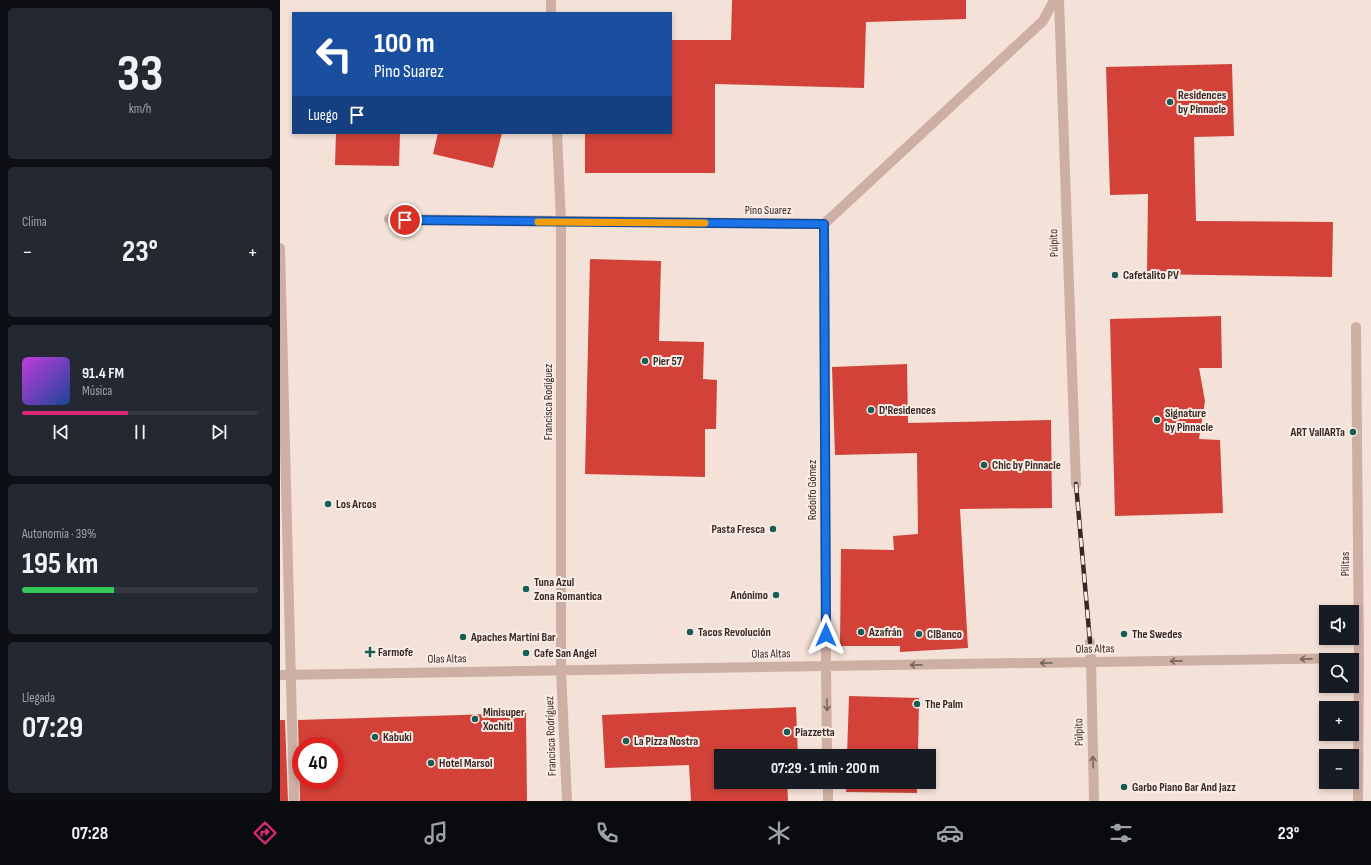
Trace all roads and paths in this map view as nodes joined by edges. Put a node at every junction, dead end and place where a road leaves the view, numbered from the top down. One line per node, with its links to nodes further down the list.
1 (551, 0): 4 (street)
2 (1054, 0): 8 (street)
3 (1059, 0): 11 (street, Púlpito)
4 (551, 12)
5 (557, 134): 7 (street, Francisca Rodiguez)
6 (389, 219): 7 (street, Pino Suarez)
7 (561, 222): 8 (street, Pino Suarez); 17 (street, Francisca Rodiguez)
8 (824, 224): 16 (street, Rodolfo Gómez)
9 (280, 248): 18 (street)
10 (1356, 327): 13 (street, Pilitas)
11 (1076, 484)
12 (1090, 642): 15 (street, Púlpito)
13 (1359, 653)
14 (1319, 659): 15 (street, Olas Altas, one-way to 15)
15 (1091, 662): 16 (street, Olas Altas, one-way to 16); 26 (street, Púlpito, one-way to 15)
16 (826, 666): 17 (street, Olas Altas); 21 (street, Rodolfo Gómez, one-way to 21)
17 (561, 670): 18 (street, Olas Altas); 24 (street, Francisca Rodríguez)
18 (291, 674): 19 (street, Olas Altas); 23 (street)
19 (280, 675)
20 (1359, 693): 27 (street, Pilitas)
21 (827, 749)
22 (828, 789): 25 (street)
23 (294, 801)
24 (567, 801)
25 (828, 801)
26 (1094, 801)
27 (1358, 801)

